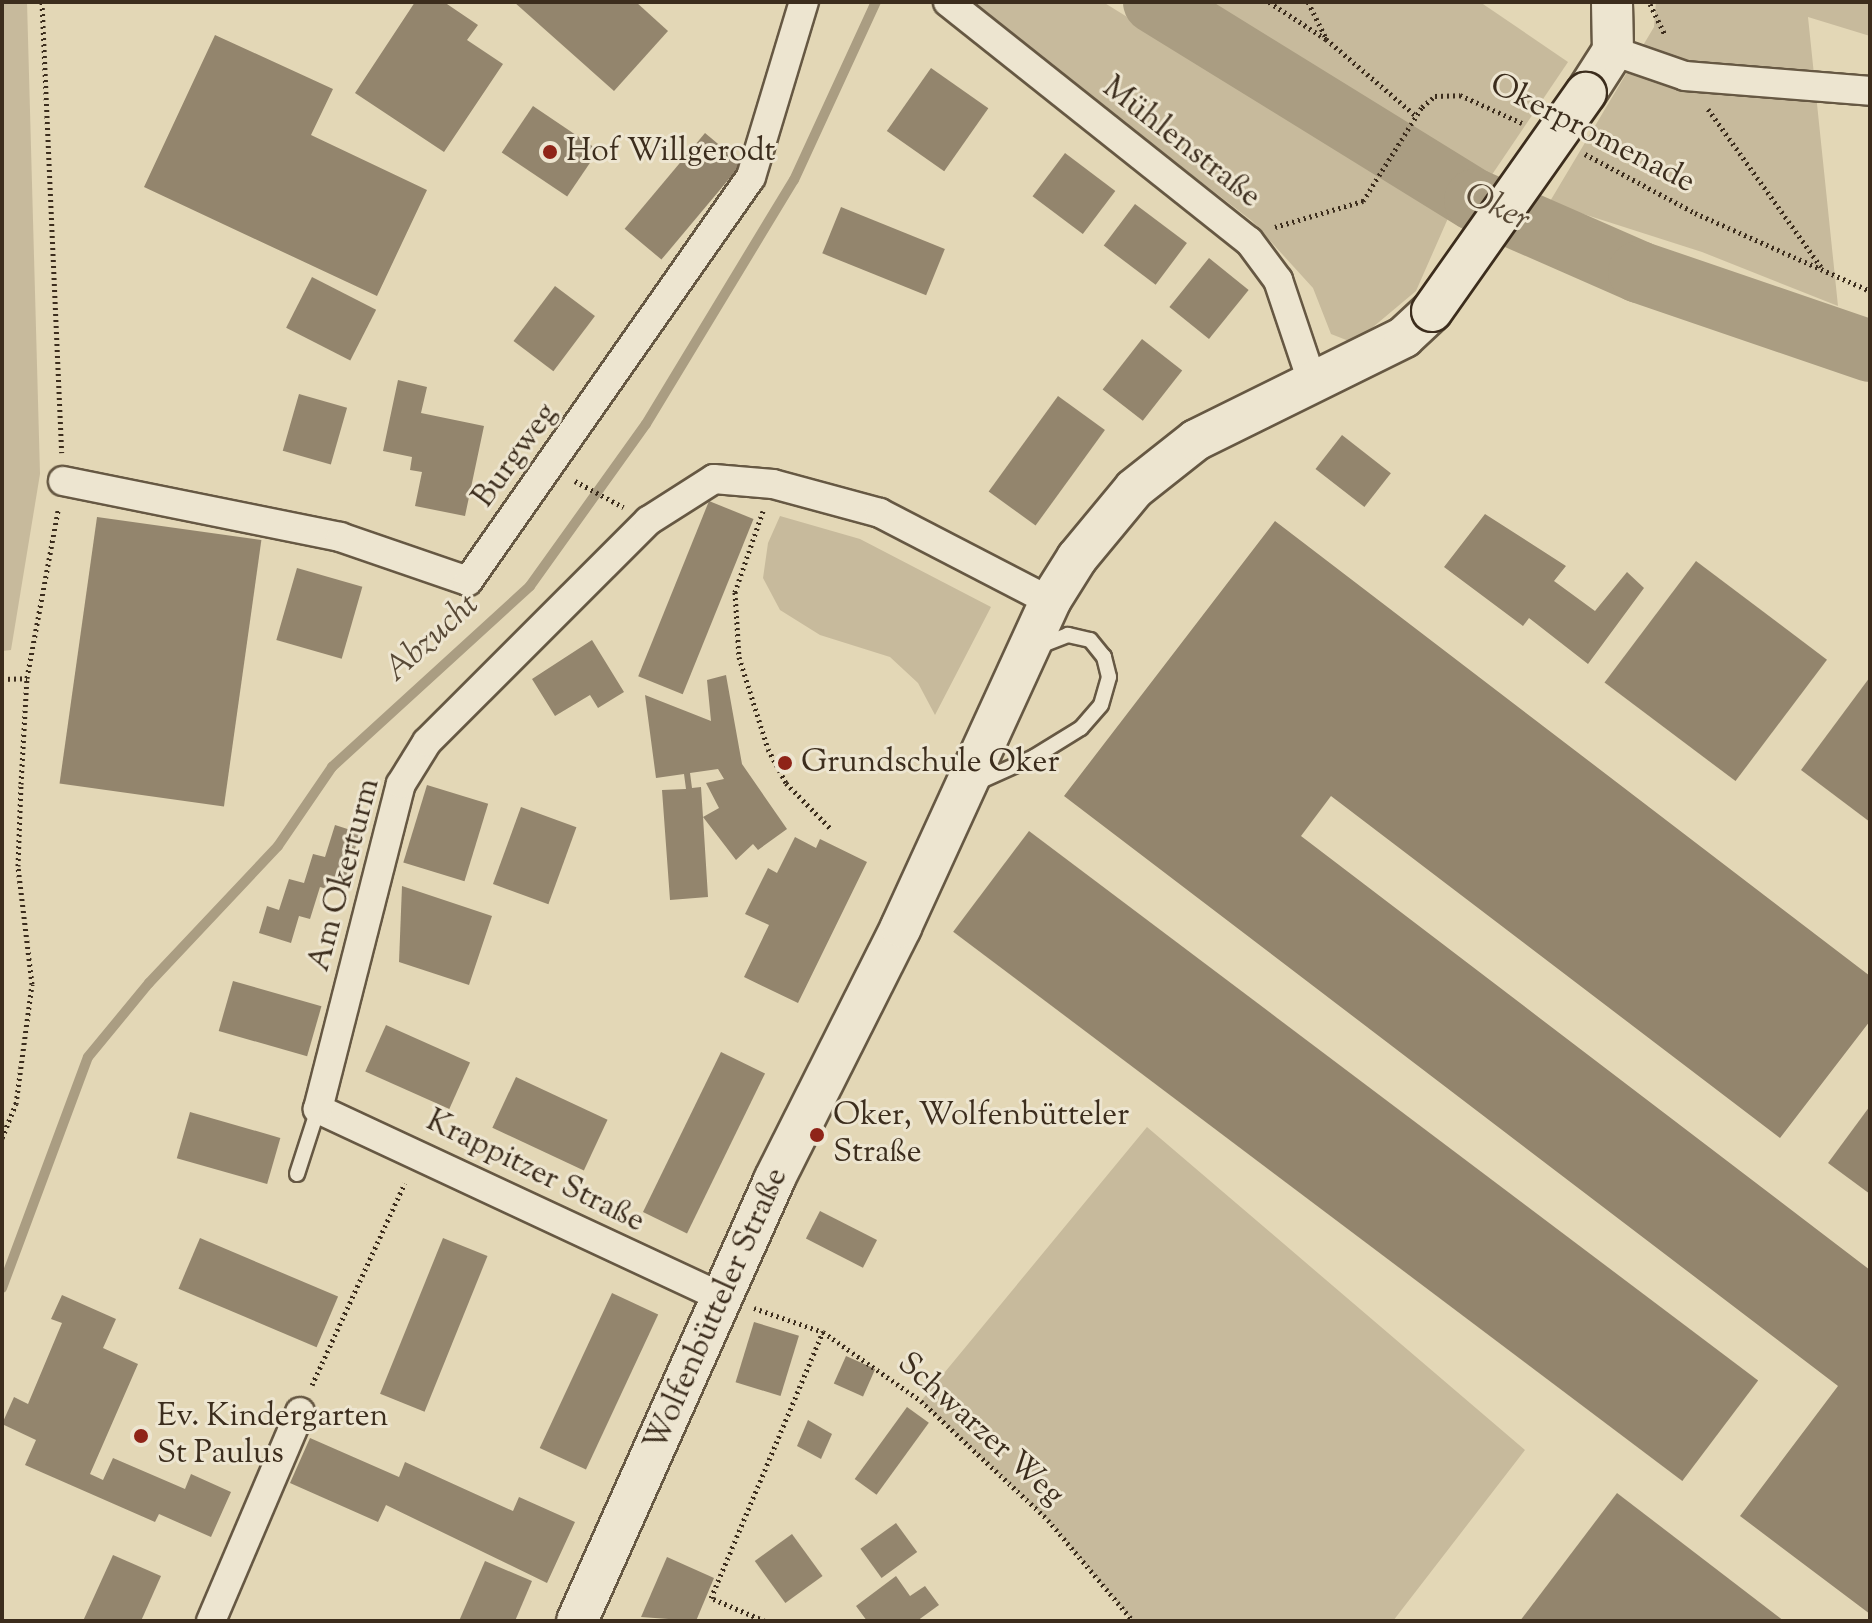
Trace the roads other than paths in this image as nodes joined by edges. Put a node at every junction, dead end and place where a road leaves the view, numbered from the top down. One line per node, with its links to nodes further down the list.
1 (804, 2): 7 (street, Burgweg)
2 (948, 2): 6 (street, Mühlenstraße)
3 (1612, 2): 4 (main road)
4 (1613, 51): 5 (street); 6 (main road, Wolfenbütteler Straße, bridge)
5 (1870, 91)
6 (1312, 381): 8 (main road, Wolfenbütteler Straße)
7 (63, 481)
8 (1050, 601): 9 (main road, Wolfenbütteler Straße); 11 (street, Am Okerturm)
9 (1026, 656): 10 (main road, Wolfenbütteler Straße); 10 (lane)
10 (964, 788): 13 (main road, Wolfenbütteler Straße)
11 (318, 1109): 12 (lane); 13 (street, Krappitzer Straße)
12 (297, 1174)
13 (721, 1297): 16 (main road, Wolfenbütteler Straße)
14 (300, 1412): 15 (street)
15 (211, 1621)
16 (577, 1621)

